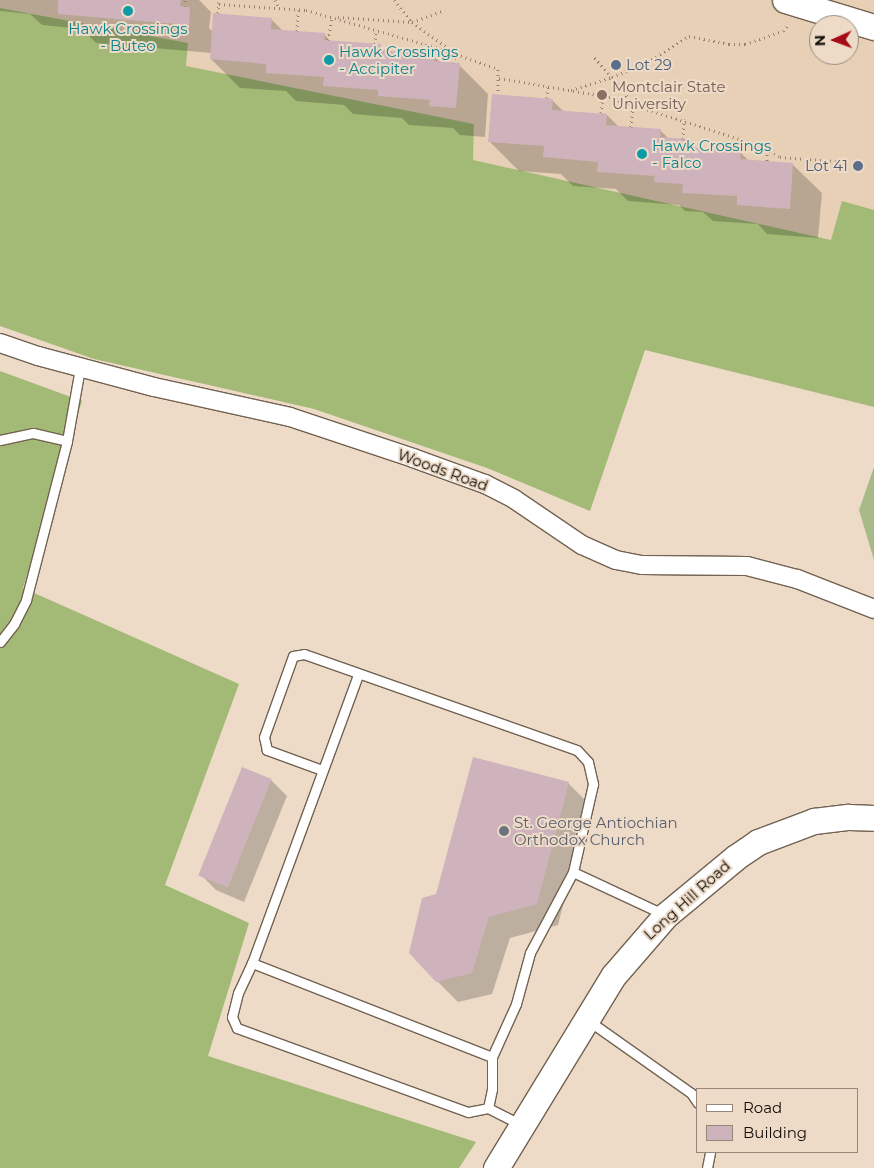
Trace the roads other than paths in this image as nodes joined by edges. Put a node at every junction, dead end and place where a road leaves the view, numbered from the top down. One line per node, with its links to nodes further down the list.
1 (792, 2): 2 (street)
2 (874, 27)
3 (0, 343): 4 (street, Woods Road)
4 (80, 368): 6 (lane); 7 (street, Woods Road)
5 (0, 440): 6 (lane)
6 (66, 440): 8 (lane)
7 (874, 609)
8 (0, 642)
9 (358, 675): 10 (lane); 10 (lane); 12 (lane)
10 (322, 770): 14 (lane)
11 (874, 818): 13 (street, Long Hill Road)
12 (573, 872): 13 (lane); 16 (lane)
13 (666, 915): 15 (street, Long Hill Road)
14 (252, 964): 16 (lane); 18 (lane)
15 (586, 1019): 17 (lane); 19 (street, Long Hill Road)
16 (492, 1057): 18 (lane)
17 (696, 1100)
18 (488, 1108): 19 (lane)
19 (523, 1125): 21 (street, Long Hill Road)
20 (710, 1153): 22 (lane)
21 (496, 1168)
22 (707, 1168)

